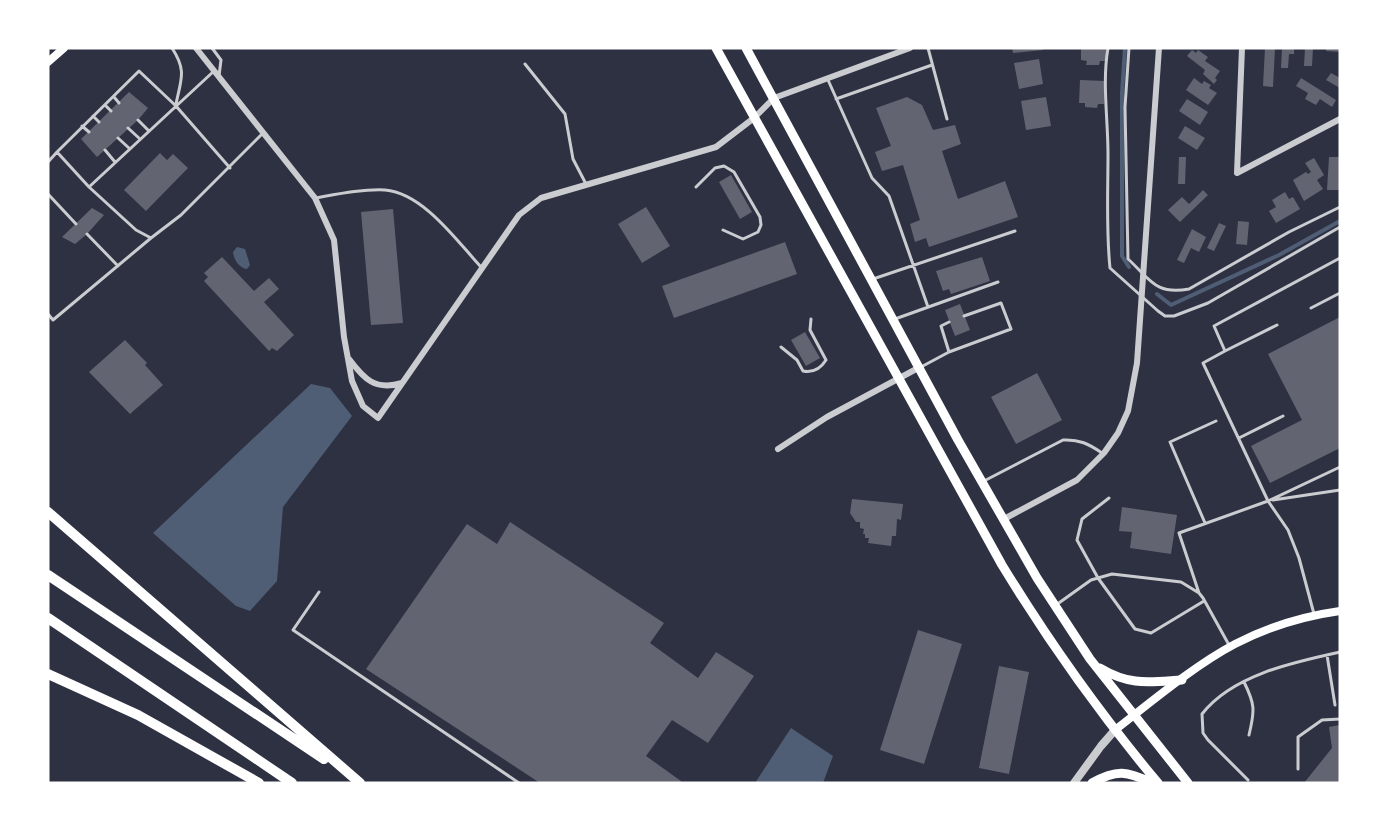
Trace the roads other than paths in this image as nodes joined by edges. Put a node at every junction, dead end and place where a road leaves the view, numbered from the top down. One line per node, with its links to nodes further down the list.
1 (64, 48): 13 (main road)
2 (172, 48): 24 (lane)
3 (195, 48): 16 (street)
4 (212, 48): 17 (lane)
5 (716, 48): 27 (main road)
6 (746, 48): 20 (main road)
7 (910, 48): 18 (street)
8 (928, 48): 15 (lane)
9 (1108, 48): 65 (lane)
10 (1129, 48): 61 (lane)
11 (1158, 48): 61 (street)
12 (1242, 48): 29 (street)
13 (48, 62)
14 (525, 64): 45 (lane)
15 (932, 65): 21 (lane); 28 (lane)
16 (214, 71): 17 (street); 24 (lane)
17 (219, 77): 36 (street)
18 (827, 78): 20 (street); 21 (lane)
19 (114, 97): 22 (lane); 23 (lane); 24 (lane)
20 (774, 98): 27 (street); 62 (main road)
21 (836, 99): 58 (lane)
22 (119, 103)
23 (105, 105): 25 (lane); 26 (lane)
24 (176, 106): 34 (lane); 44 (lane)
25 (111, 111)
26 (93, 116): 31 (lane); 32 (lane)
27 (754, 118): 45 (street); 79 (main road)
28 (946, 119)
29 (1340, 119)
30 (138, 120): 34 (lane)
31 (99, 122)
32 (82, 126): 35 (lane); 41 (lane)
33 (128, 128): 38 (lane)
34 (149, 131): 38 (lane)
35 (89, 132)
36 (263, 133): 44 (lane); 49 (street)
37 (118, 138): 39 (lane)
38 (140, 140): 39 (lane)
39 (130, 149): 43 (lane)
40 (105, 150): 43 (lane)
41 (57, 152): 42 (lane); 46 (lane)
42 (48, 162)
43 (115, 162): 46 (lane)
44 (230, 168): 56 (lane)
45 (586, 184): 60 (street)
46 (88, 187): 56 (lane)
47 (696, 187): 53 (lane)
48 (48, 194): 51 (lane)
49 (315, 198): 60 (lane); 77 (street)
50 (1340, 207): 61 (lane)
51 (76, 224)
52 (1340, 227): 65 (lane)
53 (723, 230)
54 (1015, 231): 58 (lane)
55 (87, 234): 59 (lane)
56 (151, 238): 59 (lane)
57 (1340, 258): 75 (lane)
58 (914, 265): 62 (lane); 66 (lane)
59 (118, 266): 68 (lane)
60 (483, 269): 80 (street)
61 (1143, 272): 65 (street)
62 (872, 280): 71 (main road)
63 (998, 282): 66 (lane)
64 (1340, 294): 67 (lane)
65 (1142, 298): 85 (street)
66 (928, 307): 71 (lane)
67 (1311, 308)
68 (48, 314)
69 (964, 316): 76 (lane)
70 (811, 319): 74 (lane)
71 (893, 320): 78 (main road)
72 (949, 322): 76 (lane)
73 (1277, 325): 75 (lane)
74 (781, 347)
75 (1226, 351): 83 (lane)
76 (949, 352): 78 (lane)
77 (348, 357): 80 (street); 80 (street)
78 (920, 368): 79 (street); 87 (main road)
79 (898, 379): 84 (street); 113 (main road)
80 (403, 383)
81 (1283, 416): 83 (lane)
82 (1216, 421): 93 (lane)
83 (1239, 438): 90 (lane)
84 (778, 449)
85 (1104, 453): 87 (lane); 92 (street)
86 (1340, 467): 90 (lane)
87 (982, 481): 92 (main road)
88 (1340, 490): 90 (lane)
89 (1109, 498): 95 (lane)
90 (1268, 501): 93 (lane); 101 (lane)
91 (48, 512): 119 (highway)
92 (1004, 519): 99 (main road)
93 (1205, 523): 97 (lane)
94 (48, 575): 119 (highway)
95 (1098, 578): 97 (lane); 98 (lane); 99 (lane)
96 (319, 592): 120 (lane)
97 (1198, 593): 98 (lane)
98 (1204, 601): 103 (lane)
99 (1054, 606): 106 (main road)
100 (1340, 611): 101 (main road)
101 (1314, 616): 103 (main road)
102 (48, 618): 118 (highway)
103 (1230, 647): 108 (main road)
104 (1340, 652): 105 (lane)
105 (1327, 655): 109 (lane); 110 (lane)
106 (1095, 665): 108 (main road); 111 (main road)
107 (48, 674): 117 (highway)
108 (1182, 680): 111 (main road)
109 (1244, 682): 114 (lane); 116 (lane)
110 (1335, 705)
111 (1133, 716): 113 (main road); 125 (main road)
112 (1340, 719): 115 (lane)
113 (1115, 730): 121 (street); 124 (main road)
114 (1249, 735)
115 (1298, 769)
116 (1248, 782)
117 (260, 783)
118 (292, 783)
119 (360, 783)
120 (519, 783)
121 (1074, 783)
122 (1092, 783): 123 (main road)
123 (1152, 783)
124 (1158, 783)
125 (1188, 783)

